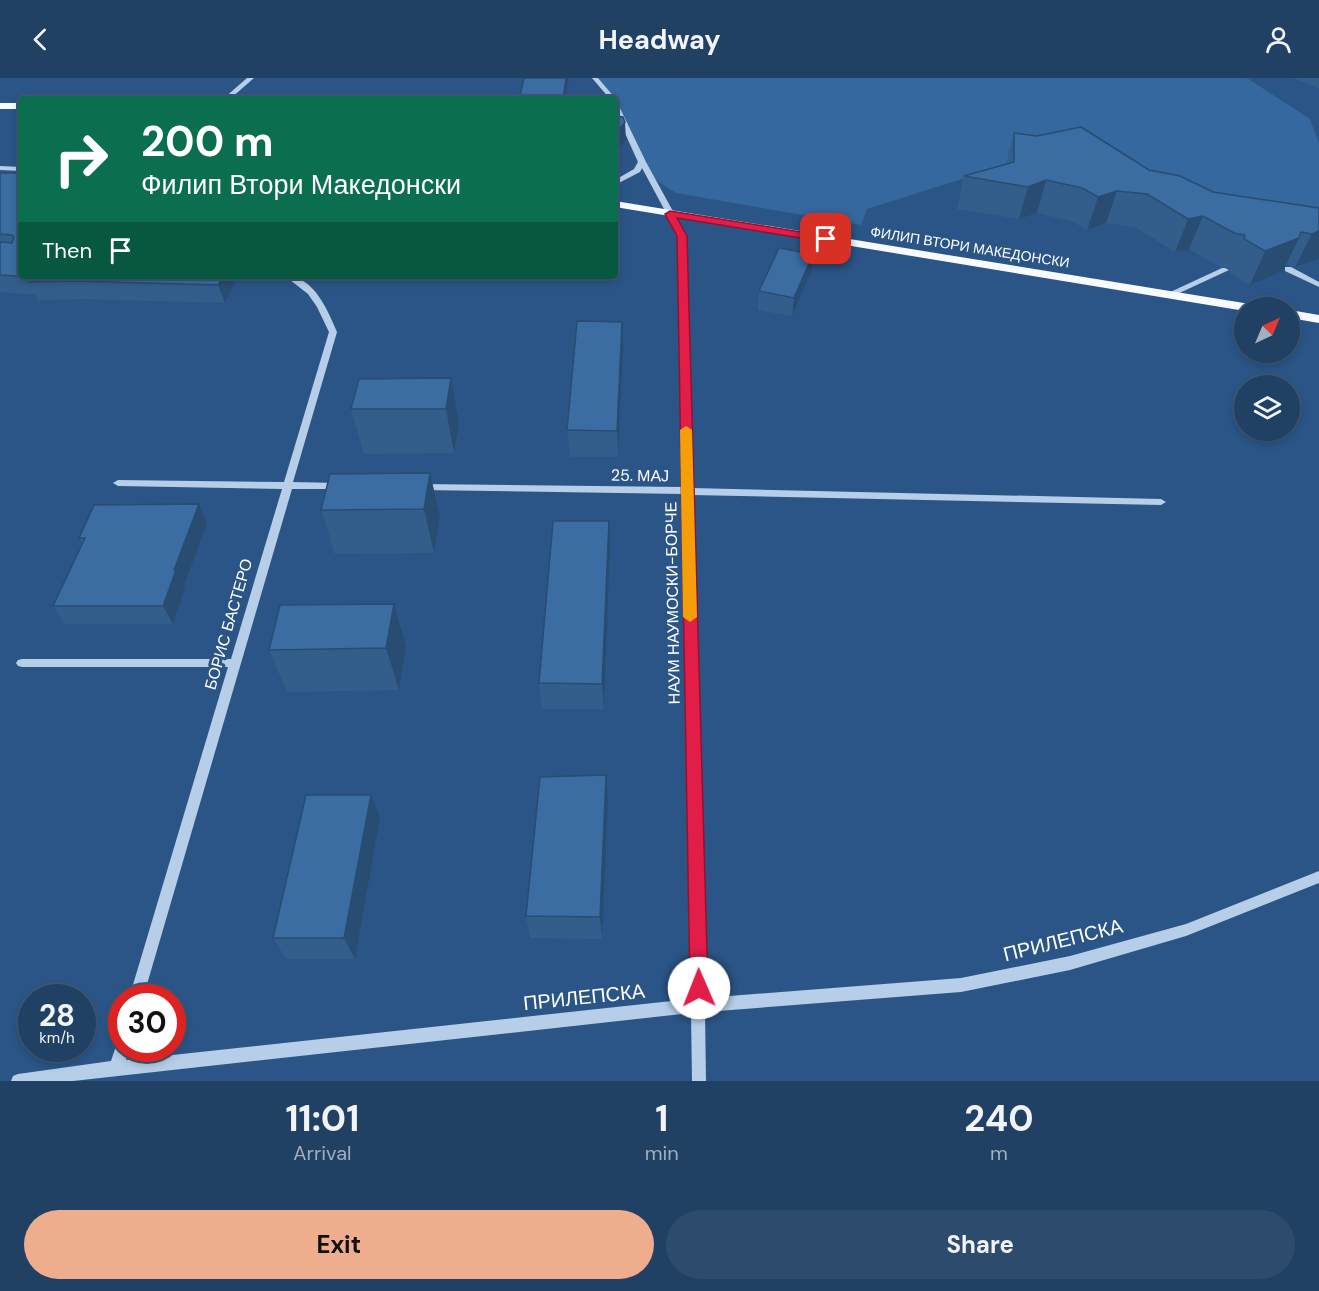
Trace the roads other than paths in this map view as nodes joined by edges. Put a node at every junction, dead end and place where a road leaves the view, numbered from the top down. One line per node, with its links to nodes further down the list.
1 (251, 78): 3 (street)
2 (595, 78): 4 (street)
3 (230, 96)
4 (610, 96)
5 (0, 106): 6 (main road)
6 (18, 106)
7 (618, 110): 8 (street, НАУМ НАУМОСКИ-БОРЧЕ)
8 (642, 162): 11 (street); 13 (street, НАУМ НАУМОСКИ-БОРЧЕ)
9 (0, 168): 10 (street)
10 (18, 169)
11 (618, 181)
12 (618, 205): 13 (main road, ФИЛИП ВТОРИ МАКЕДОНСКИ)
13 (670, 214): 18 (main road, ФИЛИП ВТОРИ МАКЕДОНСКИ); 26 (street, НАУМ НАУМОСКИ-БОРЧЕ)
14 (1288, 269): 17 (street)
15 (1226, 270): 18 (street)
16 (296, 279): 23 (street, БОРИС БАСТЕРО)
17 (1319, 285)
18 (1170, 294): 19 (main road, ФИЛИП ВТОРИ МАКЕДОНСКИ)
19 (1234, 305)
20 (1300, 316): 21 (main road)
21 (1319, 319)
22 (118, 483): 23 (street)
23 (287, 486): 24 (street); 29 (street, БОРИС БАСТЕРО)
24 (345, 486)
25 (403, 487): 26 (street, 25. МАЈ)
26 (688, 491): 27 (street, 25. МАЈ); 32 (street, НАУМ НАУМОСКИ-БОРЧЕ)
27 (1161, 502)
28 (22, 663): 29 (street)
29 (235, 663): 31 (street, БОРИС БАСТЕРО)
30 (1319, 878): 32 (street, ПРИЛЕПСКА)
31 (140, 984)
32 (699, 1005): 34 (street, ПРИЛЕПСКА); 36 (street, НАУМ НАУМОСКИ-БОРЧЕ)
33 (118, 1062): 34 (street)
34 (116, 1068): 35 (street, ПРИЛЕПСКА)
35 (18, 1081)
36 (699, 1081)

